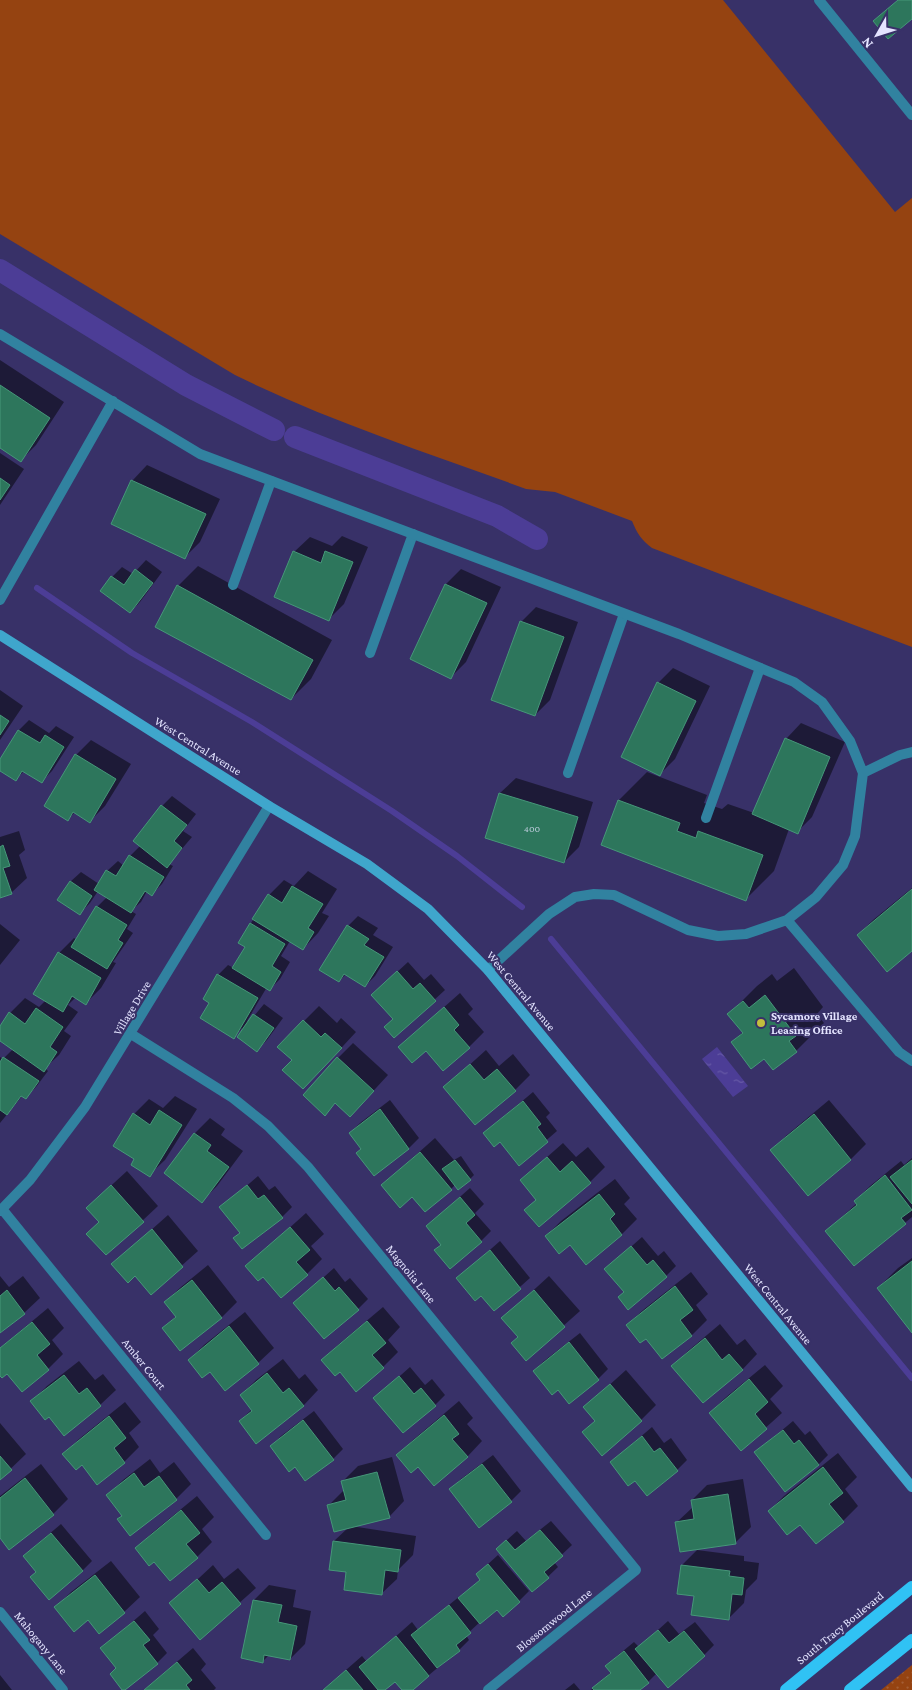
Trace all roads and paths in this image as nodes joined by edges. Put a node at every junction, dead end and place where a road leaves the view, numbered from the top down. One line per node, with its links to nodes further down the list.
1 (820, 0): 2 (street)
2 (912, 115)
3 (0, 334): 4 (street)
4 (113, 401): 5 (street); 8 (street)
5 (271, 481): 6 (street); 7 (street)
6 (413, 534): 9 (street); 11 (street)
7 (233, 585)
8 (0, 600)
9 (624, 614): 12 (street); 14 (street)
10 (0, 635): 16 (street, West Central Avenue)
11 (370, 653)
12 (760, 668): 15 (street); 17 (street)
13 (912, 752): 15 (street)
14 (568, 773)
15 (864, 773): 18 (street)
16 (269, 806): 19 (street, West Central Avenue); 20 (street, Village Drive)
17 (706, 818)
18 (787, 920): 19 (street); 21 (street)
19 (488, 970): 23 (street, West Central Avenue)
20 (131, 1034): 22 (street, Village Drive); 25 (street, Magnolia Lane)
21 (912, 1061)
22 (1, 1210): 24 (street, Amber Court)
23 (912, 1487)
24 (266, 1535)
25 (636, 1570): 30 (street, Blossomwood Lane)
26 (912, 1587): 31 (main road, South Tracy Boulevard)
27 (0, 1612): 29 (street, Mahogany Lane)
28 (912, 1640): 32 (main road)
29 (63, 1690)
30 (488, 1690)
31 (786, 1690)
32 (850, 1690)

